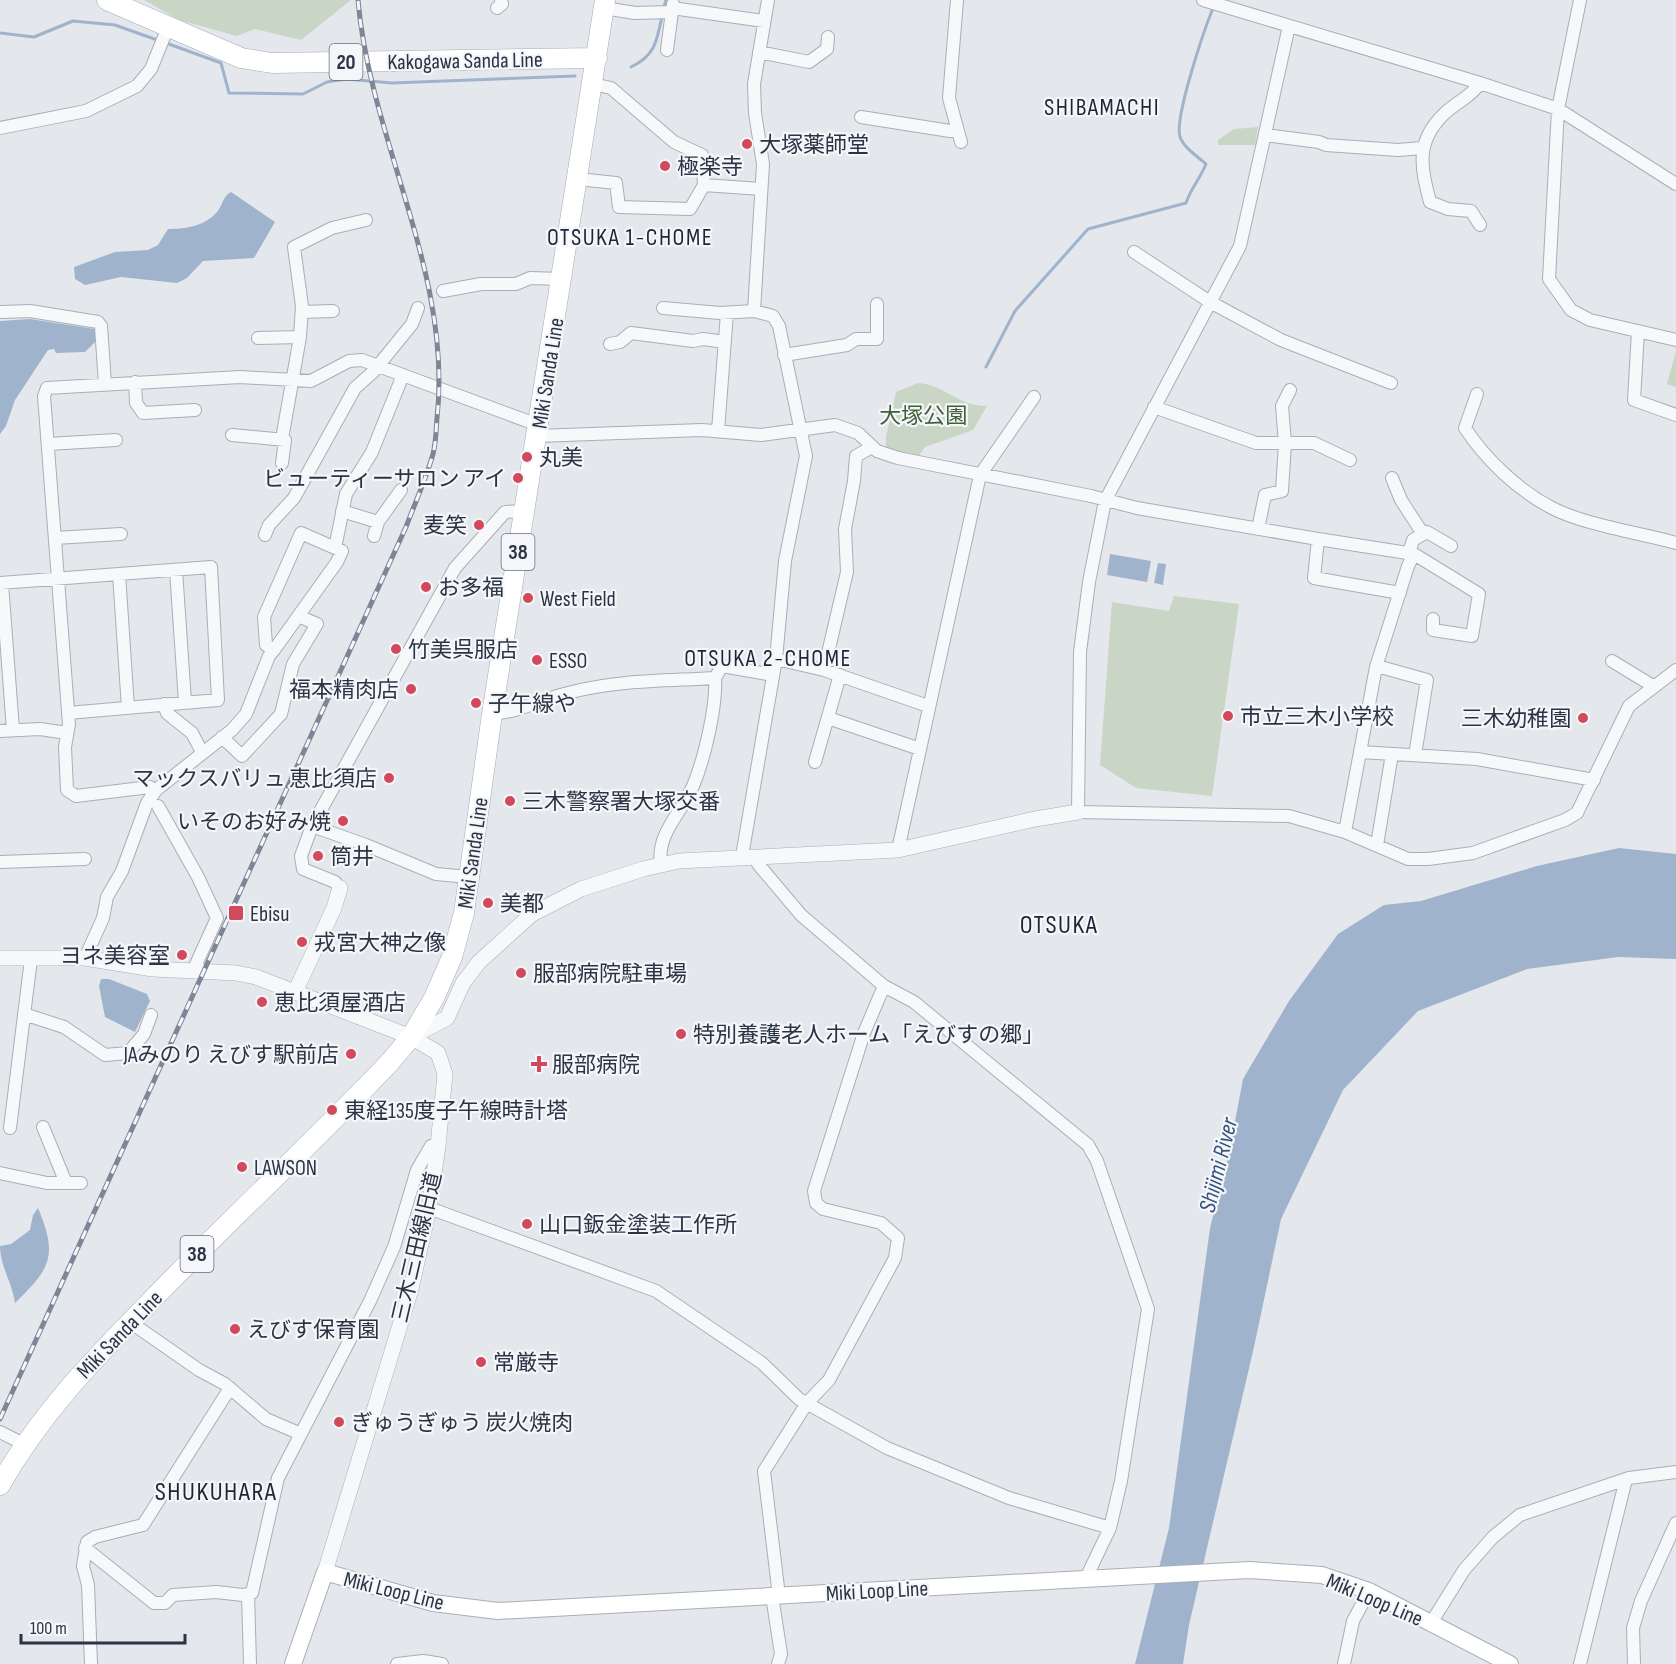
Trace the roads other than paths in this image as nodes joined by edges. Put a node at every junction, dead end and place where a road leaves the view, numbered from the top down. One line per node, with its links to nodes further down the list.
1 (107, 0): 9 (main road, Kakogawa Sanda Line / 20)
2 (768, 0): 8 (street)
3 (957, 0): 18 (street)
4 (1580, 0): 17 (street)
5 (1211, 2): 10 (street)
6 (605, 4): 7 (street); 14 (main road)
7 (673, 7): 8 (street); 12 (street)
8 (764, 21): 13 (street)
9 (168, 27): 14 (main road, Kakogawa Sanda Line / 20); 19 (street)
10 (1289, 27): 15 (street); 20 (street)
11 (828, 37): 13 (street)
12 (668, 50)
13 (759, 52): 25 (street)
14 (597, 58): 16 (main road, Miki Sanda Line / 38)
15 (1480, 83): 17 (street); 21 (street)
16 (593, 84): 22 (main road, Miki Sanda Line / 38); 24 (street)
17 (1558, 109): 23 (street); 40 (street)
18 (861, 117)
19 (0, 128)
20 (1265, 135): 21 (street); 32 (street)
21 (1422, 148): 27 (street)
22 (578, 179): 24 (street); 29 (main road, Miki Sanda Line / 38)
23 (1676, 184)
24 (704, 185): 25 (street)
25 (761, 189): 35 (street)
26 (366, 220): 37 (street)
27 (1480, 225)
28 (1134, 252): 32 (street)
29 (562, 279): 30 (street); 59 (main road, Miki Sanda Line / 38)
30 (443, 291)
31 (876, 303): 46 (street)
32 (1210, 303): 51 (street); 56 (street)
33 (418, 308): 47 (street)
34 (663, 308): 39 (street)
35 (754, 311): 39 (street); 46 (street)
36 (0, 312): 52 (street)
37 (302, 312): 38 (street); 41 (street)
38 (333, 312)
39 (727, 313): 44 (street)
40 (1638, 331): 43 (street); 58 (street)
41 (300, 337): 42 (street); 49 (street)
42 (258, 338)
43 (1676, 340)
44 (725, 342): 45 (street); 60 (street)
45 (610, 344)
46 (784, 355): 61 (street)
47 (377, 366): 48 (street); 49 (street); 80 (street)
48 (403, 375): 59 (street); 75 (street)
49 (295, 381): 50 (street); 64 (street)
50 (135, 382): 52 (street); 57 (street)
51 (1391, 382)
52 (105, 384): 66 (street)
53 (1290, 390): 65 (street)
54 (1477, 394): 84 (street)
55 (1034, 398): 70 (street)
56 (1154, 408): 65 (street); 73 (street)
57 (195, 410)
58 (1676, 416)
59 (538, 430): 60 (street); 74 (main road, Miki Sanda Line / 38)
60 (718, 431): 61 (street)
61 (800, 431): 67 (street); 96 (street)
62 (231, 435): 64 (street)
63 (116, 440): 66 (street)
64 (282, 440): 69 (street)
65 (1285, 443): 68 (street); 77 (street)
66 (48, 444): 82 (street)
67 (873, 447): 70 (street); 99 (street)
68 (1350, 460)
69 (282, 463)
70 (980, 475): 73 (street); 107 (street)
71 (1392, 478): 79 (street)
72 (401, 490): 76 (street)
73 (1105, 501): 77 (street); 124 (street)
74 (524, 511): 110 (main road, Miki Sanda Line / 38); 125 (street)
75 (342, 512): 76 (street); 86 (street)
76 (378, 522): 81 (street)
77 (1258, 529): 83 (street)
78 (121, 534): 82 (street)
79 (1423, 534): 85 (street); 87 (street)
80 (265, 535)
81 (374, 536)
82 (55, 538): 90 (street)
83 (1318, 539): 87 (street); 92 (street)
84 (1676, 543)
85 (1451, 546)
86 (335, 548): 93 (street); 95 (street)
87 (1412, 554): 92 (street); 94 (street)
88 (176, 570): 89 (street); 105 (street); 105 (street)
89 (119, 574): 90 (street); 108 (street)
90 (58, 579): 91 (street); 109 (street)
91 (1, 583): 112 (street)
92 (1400, 593): 98 (street)
93 (298, 616): 95 (street); 114 (street)
94 (1433, 619)
95 (274, 650): 114 (street)
96 (776, 660): 99 (street); 101 (street)
97 (1612, 661): 104 (street)
98 (1377, 666): 117 (street); 119 (street)
99 (824, 670): 102 (street)
100 (1676, 670): 104 (street)
101 (773, 675): 103 (street); 129 (street)
102 (840, 675): 107 (street); 111 (street)
103 (715, 678): 110 (street); 132 (street)
104 (1653, 686): 121 (street)
105 (185, 702): 106 (street)
106 (164, 704): 108 (street); 116 (street)
107 (928, 706): 115 (street)
108 (128, 708): 109 (street)
109 (68, 713): 113 (street)
110 (492, 714): 133 (main road, Miki Sanda Line / 38)
111 (828, 718): 115 (street); 120 (street)
112 (6, 731): 113 (street)
113 (67, 733): 122 (street)
114 (222, 737): 116 (street)
115 (920, 749): 128 (street)
116 (202, 752): 122 (street)
117 (1360, 752): 118 (street); 126 (street)
118 (1392, 754): 119 (street); 127 (street)
119 (1415, 755): 121 (street)
120 (815, 762)
121 (1594, 780): 127 (street)
122 (156, 790): 136 (street)
123 (158, 806): 138 (street)
124 (1078, 812): 126 (street); 128 (street)
125 (312, 826): 133 (street); 134 (street)
126 (1345, 831): 127 (street)
127 (1377, 845)
128 (897, 850): 129 (street)
129 (749, 856): 132 (street); 139 (street)
130 (85, 859): 131 (street)
131 (0, 862)
132 (661, 865): 143 (street)
133 (469, 877): 143 (main road, Miki Sanda Line / 38)
134 (340, 888): 140 (street)
135 (0, 958): 137 (street, 三木三田線旧道)
136 (85, 958): 137 (street, 三木三田線旧道); 138 (street, 三木三田線旧道)
137 (31, 959): 141 (street)
138 (194, 971): 140 (street, 三木三田線旧道)
139 (884, 986): 153 (street); 161 (street)
140 (296, 990): 143 (street, 三木三田線旧道)
141 (24, 1014): 142 (street); 145 (street)
142 (152, 1015)
143 (411, 1036): 146 (street, 三木三田線旧道); 151 (main road, Miki Sanda Line / 38)
144 (43, 1127): 148 (street)
145 (10, 1128)
146 (438, 1146): 150 (street, 三木三田線旧道); 155 (street)
147 (0, 1173): 148 (street)
148 (66, 1183): 149 (street)
149 (81, 1183)
150 (429, 1208): 153 (street); 163 (street, 三木三田線旧道)
151 (130, 1322): 152 (street); 156 (main road, Miki Sanda Line / 38)
152 (230, 1388): 155 (street); 162 (street)
153 (807, 1404): 161 (street); 167 (street)
154 (0, 1432): 156 (street)
155 (301, 1434): 166 (street)
156 (24, 1444): 159 (main road, Miki Sanda Line / 38)
157 (1676, 1472): 158 (street)
158 (1626, 1479): 168 (street); 177 (street)
159 (0, 1485)
160 (1676, 1523): 178 (street)
161 (1110, 1528): 164 (street)
162 (85, 1548): 166 (street); 169 (street)
163 (325, 1572): 167 (main road, Miki Loop Line); 171 (main road, Miki Loop Line)
164 (1086, 1578): 165 (main road, Miki Loop Line); 167 (main road, Miki Loop Line)
165 (1369, 1591): 168 (main road, Miki Loop Line); 175 (street)
166 (248, 1594): 170 (street)
167 (776, 1596): 174 (street)
168 (1431, 1623): 176 (main road, Miki Loop Line)
169 (91, 1664)
170 (250, 1664)
171 (293, 1664)
172 (397, 1664): 173 (street)
173 (442, 1664)
174 (778, 1664)
175 (1344, 1664)
176 (1510, 1664)
177 (1580, 1664)
178 (1634, 1664)

